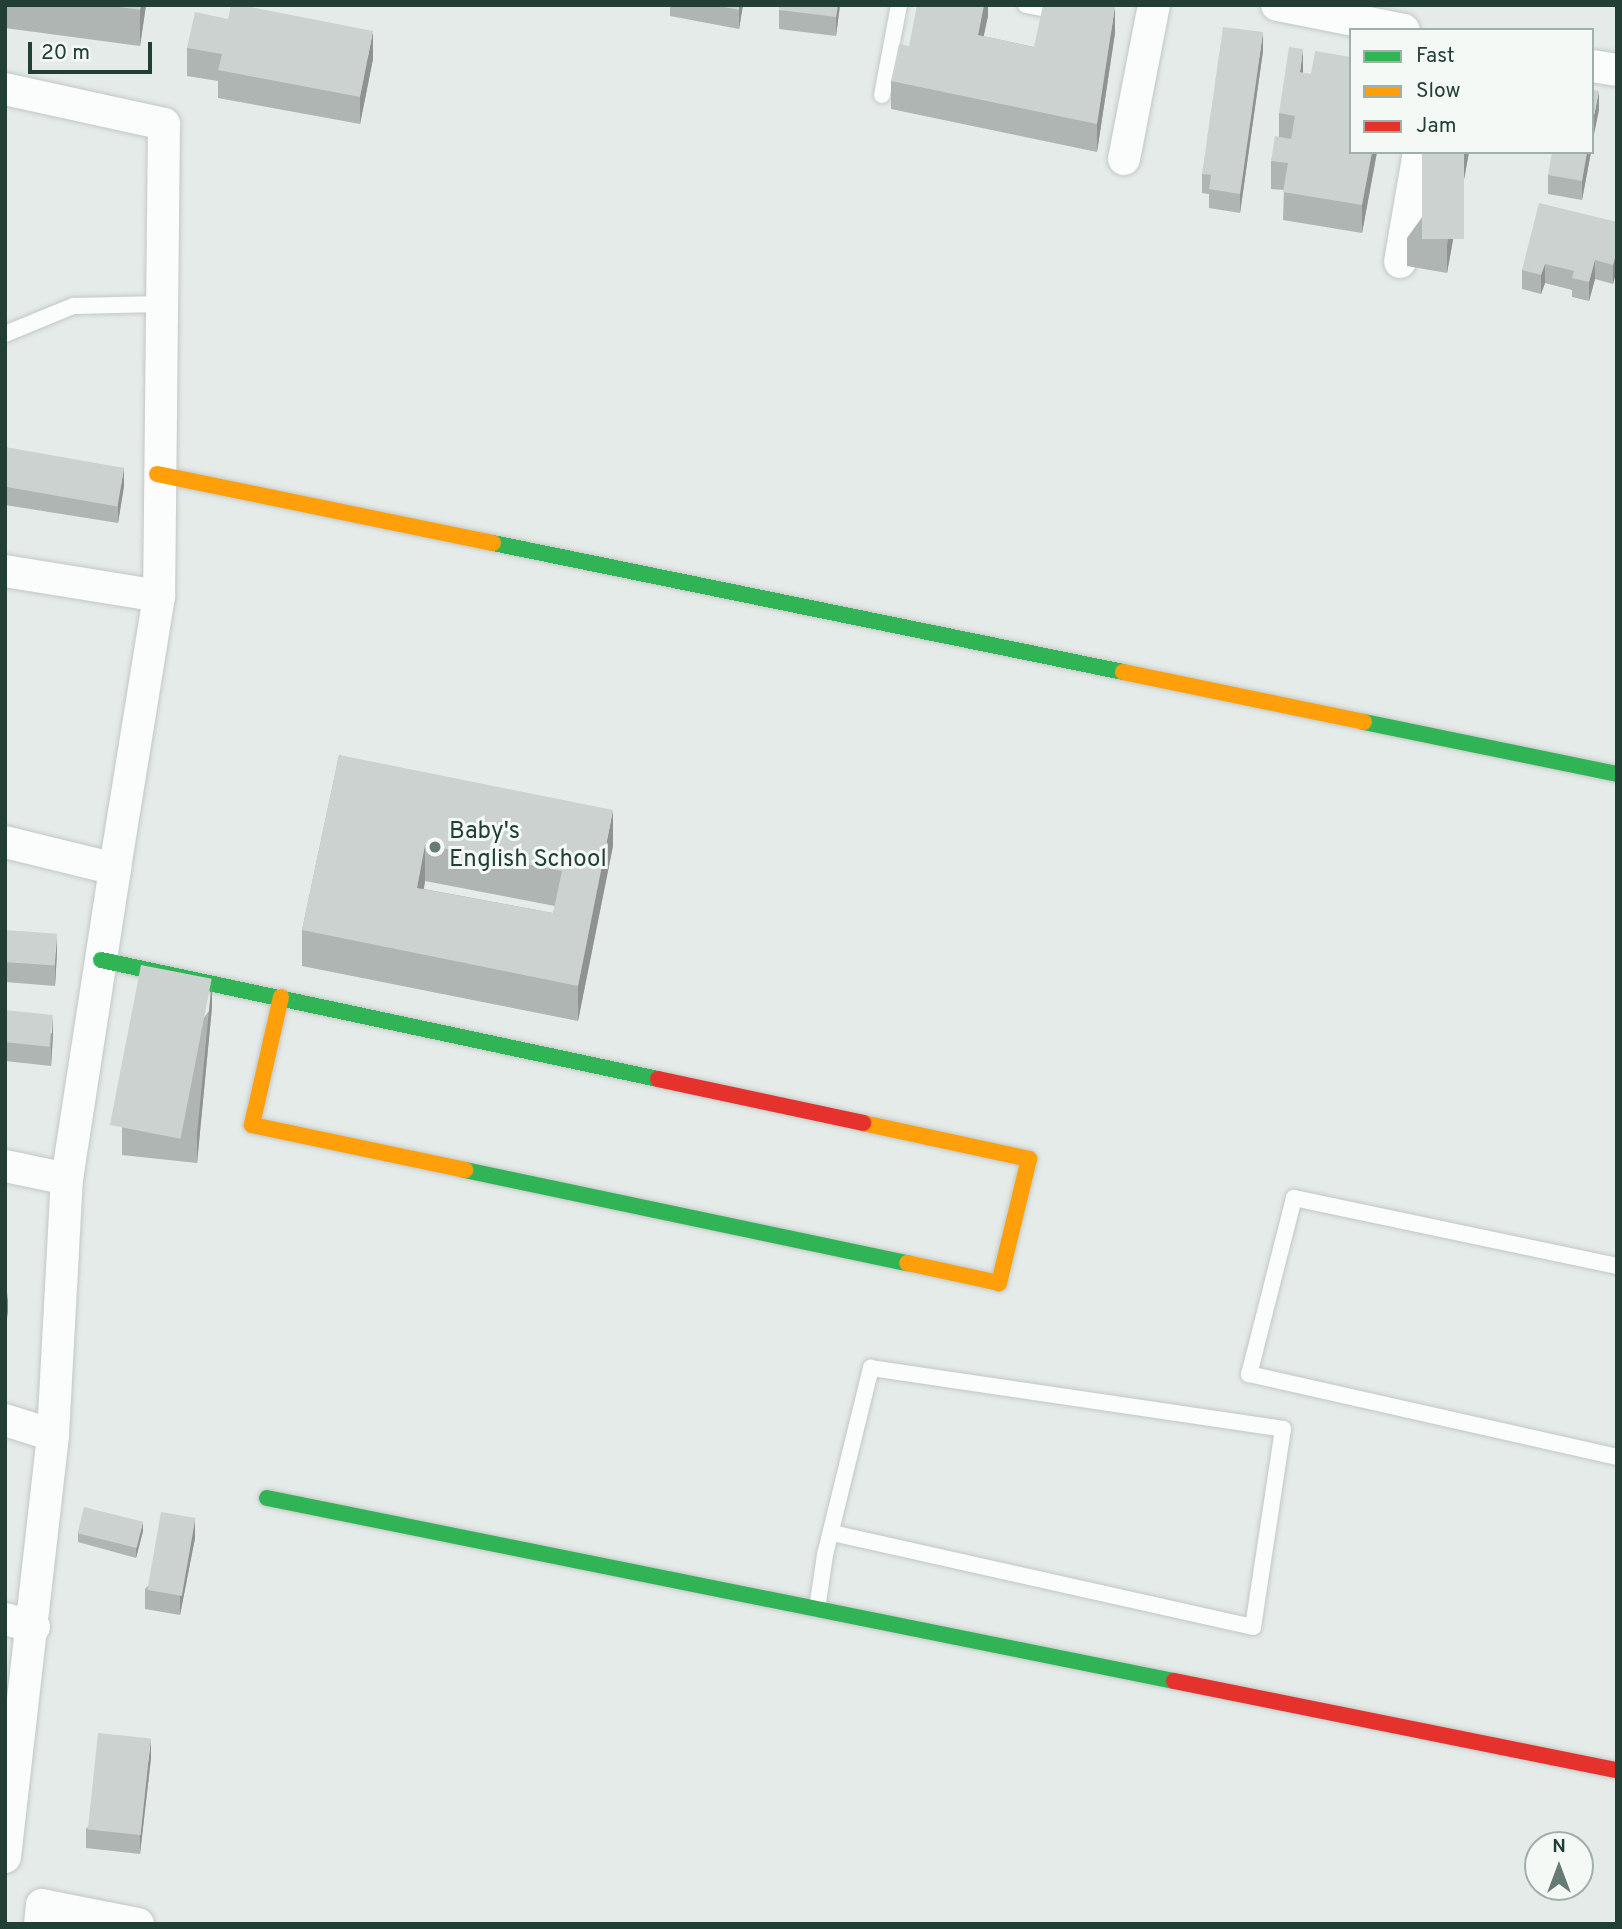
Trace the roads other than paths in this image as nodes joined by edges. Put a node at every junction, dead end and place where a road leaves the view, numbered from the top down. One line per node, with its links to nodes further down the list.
1 (899, 5): 10 (lane)
2 (1026, 5): 5 (lane)
3 (1154, 5): 12 (street)
4 (1277, 5): 6 (street)
5 (1080, 16)
6 (1394, 28)
7 (1594, 66): 8 (street)
8 (1617, 70)
9 (5, 89): 14 (street)
10 (882, 95)
11 (1419, 154): 13 (street)
12 (1124, 159)
13 (1400, 262)
14 (160, 304): 15 (lane); 16 (street)
15 (5, 334)
16 (157, 474): 18 (street); 19 (street)
17 (5, 570): 18 (street)
18 (159, 596): 21 (street)
19 (1617, 774)
20 (5, 842): 21 (street)
21 (115, 869): 22 (street)
22 (101, 960): 23 (street); 25 (street)
23 (281, 997): 23 (street)
24 (5, 1166): 25 (street)
25 (67, 1179): 28 (street)
26 (1617, 1266): 29 (lane)
27 (5, 1420): 28 (street)
28 (53, 1435): 33 (street)
29 (1617, 1457)
30 (267, 1498): 32 (street)
31 (832, 1533): 31 (lane); 32 (lane)
32 (817, 1608): 34 (street)
33 (20, 1623): 35 (street)
34 (1617, 1770)
35 (5, 1857)
36 (40, 1924): 37 (street)
37 (138, 1924)

